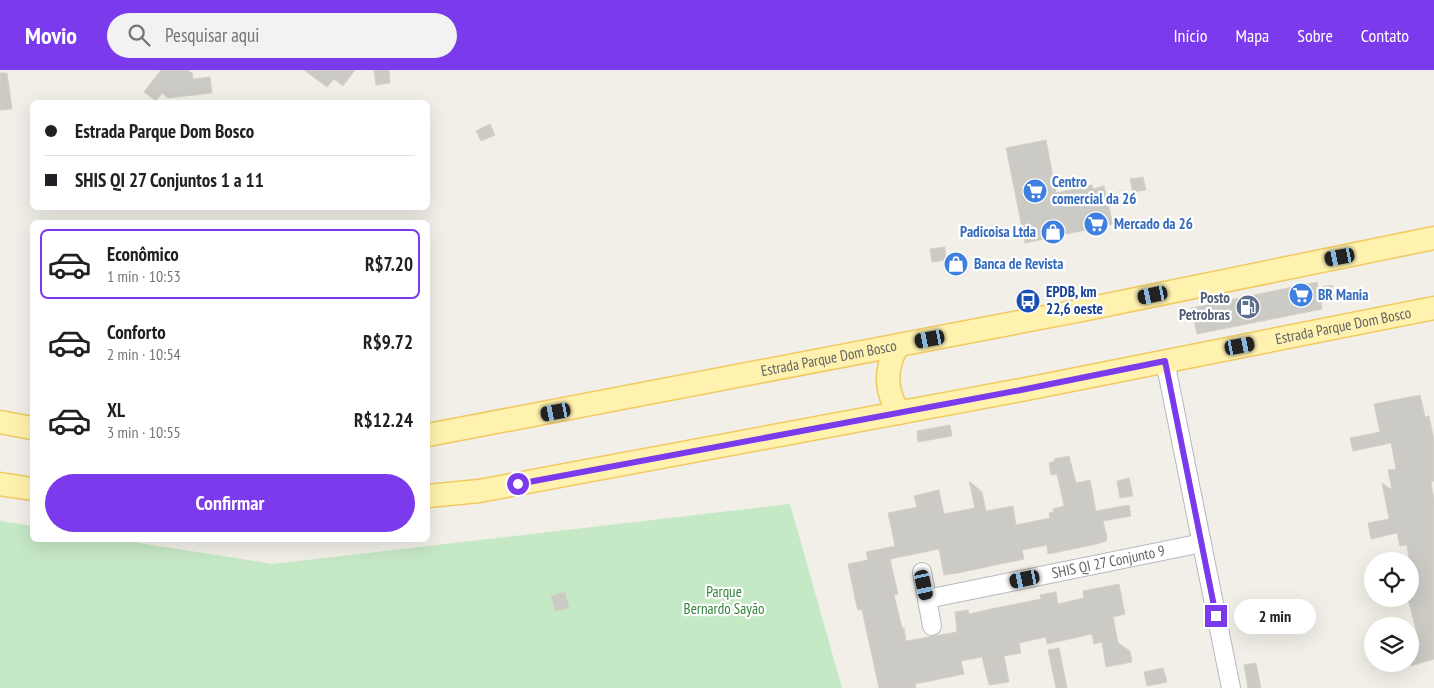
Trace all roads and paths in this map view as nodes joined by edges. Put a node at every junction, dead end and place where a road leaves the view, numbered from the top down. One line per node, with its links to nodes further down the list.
1 (1434, 238): 3 (main road, Estrada Parque Dom Bosco)
2 (1434, 308): 4 (main road, Estrada Parque Dom Bosco)
3 (898, 345): 5 (main road); 8 (main road, Estrada Parque Dom Bosco)
4 (1165, 361): 5 (main road, Estrada Parque Dom Bosco); 12 (street)
5 (900, 413): 11 (main road, Estrada Parque Dom Bosco)
6 (0, 422): 7 (main road)
7 (30, 428)
8 (430, 435)
9 (0, 484): 10 (main road)
10 (30, 489)
11 (430, 496)
12 (1202, 543): 14 (street, SHIS QI 27 Conjunto 9); 16 (street)
13 (922, 572): 14 (street)
14 (927, 599): 15 (street)
15 (932, 626)
16 (1231, 688)

